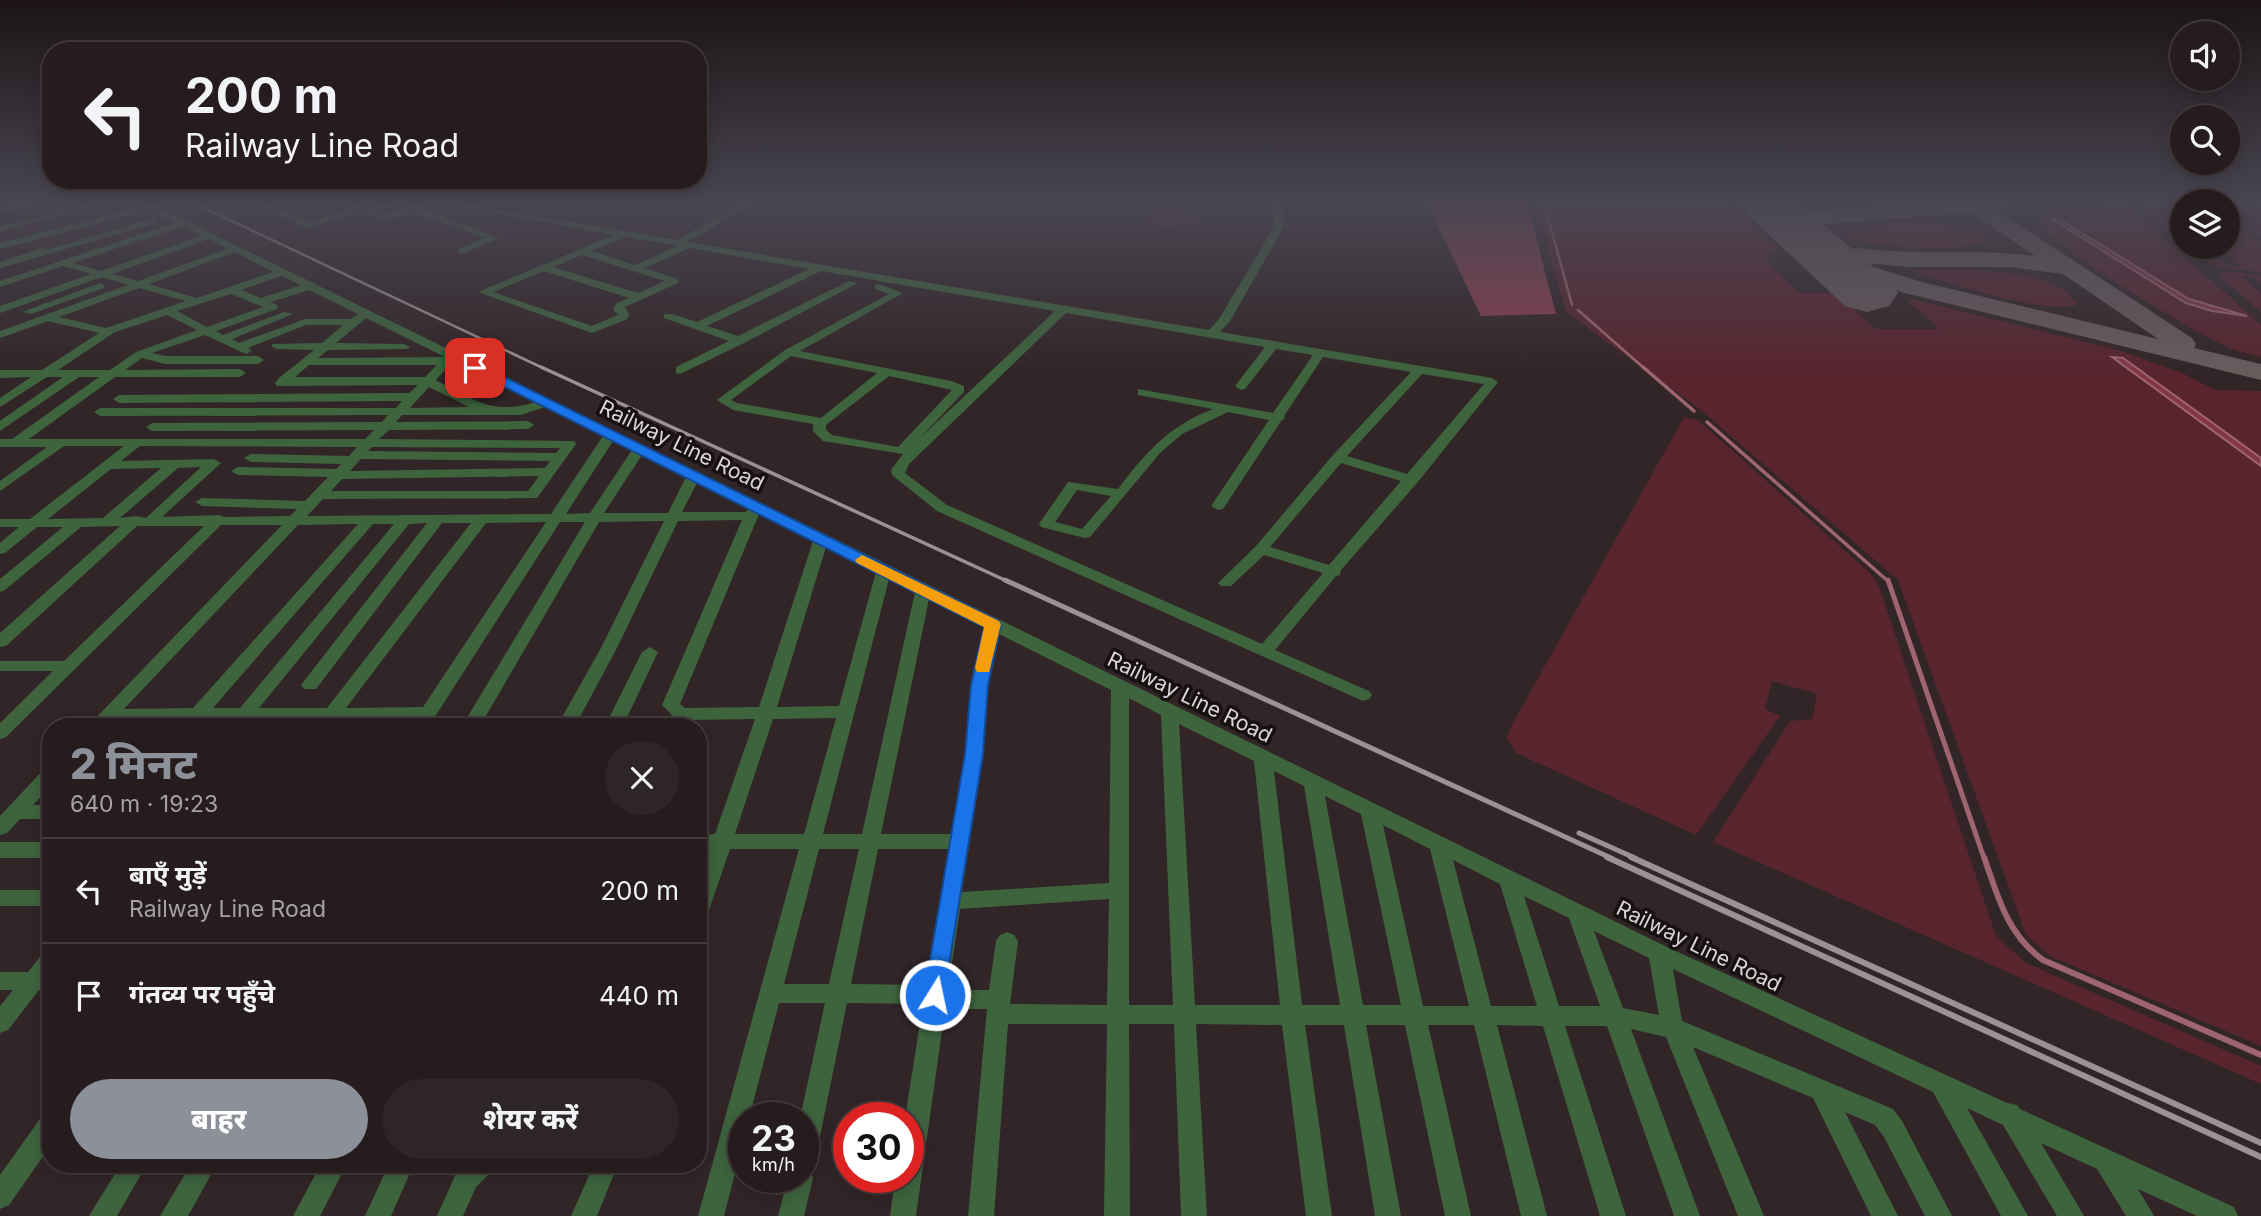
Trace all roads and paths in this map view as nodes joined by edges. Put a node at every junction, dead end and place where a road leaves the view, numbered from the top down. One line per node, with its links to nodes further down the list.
1 (18, 260): 13 (street)
2 (62, 260): 12 (street)
3 (72, 260): 12 (street)
4 (142, 260): 18 (street)
5 (206, 260): 23 (street)
6 (257, 260): 17 (street, Railway Line Road)
7 (562, 260): 14 (street)
8 (609, 260): 16 (street)
9 (656, 260): 16 (street)
10 (779, 260): 15 (street)
11 (1260, 260): 41 (street)
12 (66, 262): 18 (street); 22 (street)
13 (0, 265)
14 (543, 267): 26 (street); 26 (street)
15 (820, 267): 19 (street); 30 (street)
16 (637, 268): 26 (street)
17 (282, 272): 24 (street, Railway Line Road); 25 (street)
18 (101, 274): 20 (street); 29 (street)
19 (808, 275): 21 (street); 38 (street)
20 (119, 279): 23 (street); 32 (street)
21 (853, 283): 44 (street); 52 (street)
22 (0, 284)
23 (139, 285): 27 (street); 35 (street)
24 (310, 286): 28 (street); 36 (street, Railway Line Road)
25 (231, 290): 27 (street); 28 (street)
26 (638, 297)
27 (193, 300): 31 (street)
28 (267, 304): 33 (street); 39 (street)
29 (5, 308): 32 (street)
30 (1063, 309): 41 (street); 138 (street)
31 (166, 310): 39 (street); 40 (street)
32 (27, 312): 35 (street)
33 (288, 314): 37 (street); 43 (street)
34 (668, 316): 38 (street)
35 (47, 318): 40 (street); 42 (street)
36 (359, 318): 37 (street); 48 (street); 55 (street, Railway Line Road)
37 (305, 322): 53 (street)
38 (698, 326): 44 (street)
39 (208, 330): 43 (street); 50 (street)
40 (108, 332): 64 (street)
41 (1214, 332): 46 (street)
42 (0, 335)
43 (225, 338): 53 (street)
44 (740, 341): 58 (street)
45 (135, 342): 50 (street)
46 (1274, 343): 51 (street); 68 (street)
47 (277, 346): 48 (street)
48 (325, 346): 49 (street); 56 (street)
49 (404, 347)
50 (155, 349): 54 (street)
51 (1321, 351): 57 (street); 81 (street)
52 (789, 352): 59 (street); 82 (street)
53 (248, 353): 54 (street)
54 (140, 354): 61 (street)
55 (449, 359): 56 (street); 67 (street); 75 (street, Railway Line Road)
56 (306, 362): 66 (street)
57 (1422, 368): 99 (street); 106 (street)
58 (680, 370)
59 (886, 372): 82 (street); 82 (street)
60 (77, 373): 61 (street); 64 (street); 86 (street)
61 (110, 373): 62 (street); 91 (street)
62 (153, 373): 63 (street); 69 (street)
63 (240, 373)
64 (44, 374): 65 (street); 74 (street)
65 (4, 376)
66 (283, 381): 67 (street); 71 (street)
67 (428, 381): 72 (street); 79 (street)
68 (1241, 386)
69 (223, 389)
70 (1143, 392): 76 (street)
71 (265, 397): 72 (street); 73 (street); 77 (street)
72 (412, 397): 78 (street)
73 (119, 399)
74 (0, 403)
75 (545, 403): 79 (street); 88 (street, Railway Line Road)
76 (1228, 408): 81 (street); 108 (street)
77 (249, 411): 78 (street); 80 (street); 84 (street)
78 (398, 411): 79 (street); 85 (street)
79 (486, 411)
80 (100, 412)
81 (1279, 418): 111 (street)
82 (820, 422)
83 (528, 425): 85 (street)
84 (232, 426): 85 (street); 87 (street); 90 (street)
85 (384, 426): 93 (street)
86 (0, 427)
87 (152, 427)
88 (610, 435): 94 (street, Railway Line Road); 115 (street)
89 (137, 442): 90 (street); 92 (street); 101 (street)
90 (214, 442): 93 (street)
91 (7, 443): 92 (street); 95 (street)
92 (60, 443): 107 (street)
93 (368, 443): 96 (street); 97 (street)
94 (639, 449): 105 (street, Railway Line Road); 116 (street)
95 (0, 453)
96 (354, 457): 97 (street); 98 (street); 104 (street)
97 (561, 457): 103 (street)
98 (251, 458)
99 (1339, 458): 106 (street); 128 (street)
100 (174, 464): 101 (street); 122 (street); 123 (street)
101 (108, 465): 126 (street)
102 (238, 471): 104 (street)
103 (549, 472): 104 (street); 109 (street)
104 (339, 473): 109 (street)
105 (693, 476): 112 (street, Railway Line Road); 113 (street)
106 (1412, 480): 131 (street)
107 (0, 487)
108 (1121, 494): 108 (street)
109 (315, 500): 110 (street); 118 (street)
110 (202, 502)
111 (1219, 506)
112 (753, 511): 113 (street); 127 (street, Railway Line Road); 157 (street)
113 (672, 516): 116 (street); 155 (street)
114 (482, 518): 115 (street); 121 (street); 152 (street)
115 (555, 518): 116 (street); 153 (street)
116 (594, 518): 154 (street)
117 (219, 519): 118 (street); 122 (street); 140 (street)
118 (297, 519): 119 (street); 148 (street)
119 (370, 519): 120 (street); 149 (street)
120 (406, 519): 121 (street); 147 (street)
121 (439, 519): 141 (street)
122 (143, 520): 123 (street); 136 (street)
123 (108, 521): 124 (street)
124 (78, 522): 126 (street); 133 (street)
125 (0, 523): 126 (street)
126 (33, 523): 129 (street)
127 (821, 539): 130 (street, Railway Line Road); 144 (street)
128 (1261, 549): 131 (street); 132 (street)
129 (0, 550)
130 (884, 570): 134 (street, Railway Line Road); 145 (street)
131 (1335, 572): 138 (street)
132 (1226, 583)
133 (0, 587)
134 (923, 590): 135 (street, Railway Line Road); 169 (street)
135 (993, 624): 142 (street, Railway Line Road); 170 (street)
136 (0, 642)
137 (650, 652): 156 (street)
138 (1265, 652): 143 (street)
139 (0, 666): 140 (street)
140 (70, 666): 159 (street)
141 (310, 685)
142 (1120, 688): 146 (street, Railway Line Road); 177 (street)
143 (1363, 695)
144 (767, 712): 145 (street); 158 (street); 167 (street)
145 (846, 712): 168 (street)
146 (1170, 713): 160 (street, Railway Line Road); 192 (street)
147 (244, 715): 150 (street); 151 (street)
148 (105, 718)
149 (195, 718)
150 (218, 718)
151 (286, 718)
152 (329, 718)
153 (426, 718)
154 (476, 718)
155 (570, 718)
156 (618, 718)
157 (677, 718)
158 (700, 718)
159 (0, 733)
160 (1263, 758): 161 (street, Railway Line Road); 193 (street)
161 (1313, 783): 163 (street, Railway Line Road); 194 (street)
162 (42, 784): 164 (street)
163 (1370, 811): 172 (street, Railway Line Road); 195 (street)
164 (15, 812): 165 (street); 166 (street)
165 (42, 812)
166 (0, 828)
167 (722, 841): 168 (street); 171 (street); 176 (street)
168 (812, 841): 169 (street); 187 (street)
169 (871, 841): 170 (street); 188 (street)
170 (959, 841): 180 (street)
171 (707, 842)
172 (1439, 845): 175 (street, Railway Line Road); 196 (street)
173 (42, 849): 174 (street)
174 (0, 850)
175 (1508, 877): 181 (street, Railway Line Road); 197 (street)
176 (707, 886)
177 (1119, 890): 180 (street); 191 (street)
178 (0, 898): 179 (street)
179 (42, 898)
180 (950, 901): 189 (street)
181 (1577, 912): 183 (street, Railway Line Road); 198 (street)
182 (1007, 940): 190 (street)
183 (1659, 953): 200 (street); 201 (street, Railway Line Road)
184 (0, 981): 185 (street)
185 (42, 981)
186 (42, 982): 199 (street)
187 (769, 993): 188 (street); 224 (street)
188 (839, 994): 189 (street); 203 (street)
189 (935, 997): 190 (street); 204 (street)
190 (999, 1007): 191 (street); 227 (street)
191 (1118, 1015): 192 (street); 228 (street)
192 (1184, 1015): 193 (street); 229 (street)
193 (1292, 1015): 194 (street); 230 (street)
194 (1353, 1015): 195 (street); 231 (street)
195 (1416, 1015): 196 (street); 232 (street)
196 (1482, 1015): 197 (street); 233 (street)
197 (1551, 1015): 198 (street); 234 (street)
198 (1613, 1016): 200 (street); 235 (street)
199 (0, 1023)
200 (1673, 1028): 202 (street); 236 (street)
201 (1942, 1086): 205 (street, Railway Line Road); 239 (street)
202 (1821, 1090): 237 (street); 238 (street)
203 (816, 1102)
204 (919, 1102)
205 (2009, 1113): 207 (street, Railway Line Road); 240 (street)
206 (42, 1138): 216 (street)
207 (2105, 1159): 217 (street, Railway Line Road); 241 (street)
208 (129, 1173): 218 (street)
209 (199, 1173): 219 (street)
210 (330, 1173): 220 (street)
211 (398, 1173): 221 (street)
212 (472, 1173): 222 (street)
213 (602, 1173): 223 (street)
214 (797, 1193): 225 (street)
215 (906, 1193): 226 (street)
216 (0, 1196)
217 (2219, 1214)
218 (102, 1216)
219 (173, 1216)
220 (306, 1216)
221 (378, 1216)
222 (450, 1216)
223 (584, 1216)
224 (711, 1216)
225 (792, 1216)
226 (903, 1216)
227 (981, 1216)
228 (1116, 1216)
229 (1195, 1216)
230 (1320, 1216)
231 (1388, 1216)
232 (1458, 1216)
233 (1534, 1216)
234 (1613, 1216)
235 (1687, 1216)
236 (1751, 1216)
237 (1885, 1216)
238 (1939, 1216)
239 (2014, 1216)
240 (2071, 1216)
241 (2141, 1216)

